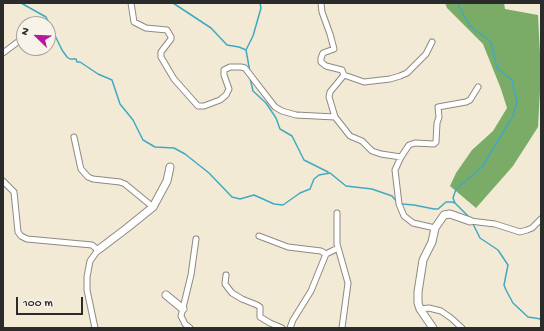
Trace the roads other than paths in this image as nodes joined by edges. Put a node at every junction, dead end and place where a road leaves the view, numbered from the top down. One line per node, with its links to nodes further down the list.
1 (131, 3): 8 (street)
2 (321, 3): 6 (street)
3 (432, 42): 6 (street)
4 (16, 43): 5 (street)
5 (3, 53)
6 (344, 75): 8 (street)
7 (478, 87): 10 (street)
8 (335, 117): 10 (street)
9 (74, 138): 13 (street)
10 (401, 157): 17 (street)
11 (170, 168): 13 (street)
12 (3, 181): 21 (street)
13 (153, 207): 21 (street)
14 (337, 214): 20 (street)
15 (541, 219): 16 (street)
16 (472, 221): 17 (street)
17 (435, 228): 26 (street)
18 (259, 236): 22 (street)
19 (196, 239): 25 (street)
20 (338, 248): 22 (street); 31 (street)
21 (98, 250): 27 (street)
22 (326, 254): 30 (street)
23 (226, 275): 29 (street)
24 (166, 294): 25 (street)
25 (183, 309): 28 (street)
26 (420, 309): 32 (street); 33 (street)
27 (96, 328)
28 (190, 328)
29 (282, 328)
30 (290, 328)
31 (342, 328)
32 (433, 328)
33 (462, 328)

